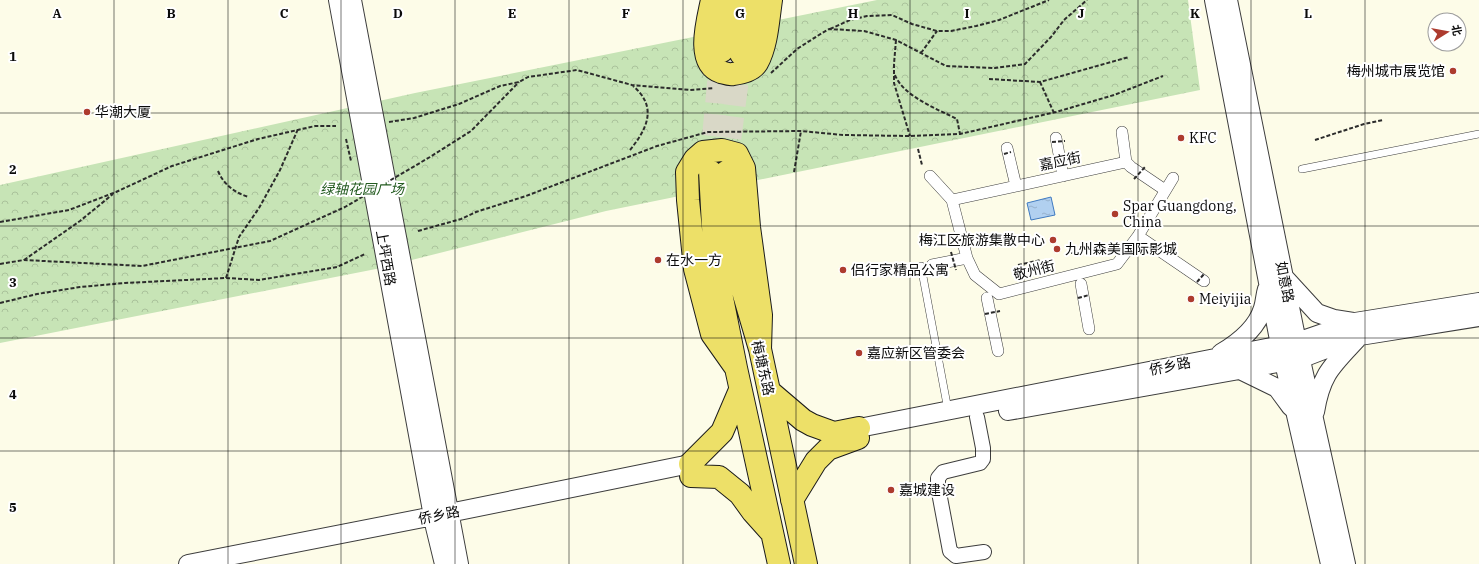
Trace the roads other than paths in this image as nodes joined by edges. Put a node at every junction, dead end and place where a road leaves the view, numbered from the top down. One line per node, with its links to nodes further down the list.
1 (338, 0): 47 (street, 上坪西路)
2 (352, 0): 47 (street, 上坪西路)
3 (712, 0): 6 (main road)
4 (729, 0): 5 (main road)
5 (751, 0)
6 (771, 0)
7 (1214, 0): 25 (street, 如意路)
8 (1228, 0): 25 (street, 如意路)
9 (1122, 132): 13 (street)
10 (1479, 134): 14 (lane)
11 (1058, 141): 16 (street)
12 (1007, 151): 18 (street)
13 (1126, 162): 16 (street, 嘉应街); 19 (street)
14 (1302, 169)
15 (930, 176): 20 (street)
16 (1063, 176): 18 (street, 嘉应街)
17 (1173, 178): 19 (street, 敬州街)
18 (1016, 186): 20 (street, 嘉应街)
19 (1165, 190): 21 (street, 敬州街)
20 (952, 200): 22 (street)
21 (1138, 236): 22 (street, 敬州街); 24 (street)
22 (967, 258): 23 (street)
23 (926, 266): 40 (lane)
24 (1202, 279)
25 (1276, 279): 31 (street); 34 (street, 如意路); 35 (street)
26 (1081, 284): 30 (street)
27 (987, 298): 33 (street)
28 (1479, 302): 31 (street, 侨乡路)
29 (1479, 316): 31 (street, 侨乡路)
30 (1089, 329)
31 (1357, 329): 34 (street, 侨乡路); 43 (street)
32 (760, 349): 36 (main road, 梅塘东路); 36 (main road); 39 (main road, 梅塘东路)
33 (998, 351)
34 (1290, 352): 35 (street, 侨乡路); 37 (street, 侨乡路); 41 (street, 如意路); 43 (street, 如意路)
35 (1212, 358): 40 (street, 侨乡路)
36 (736, 368): 38 (main road, 梅塘东路)
37 (1238, 369): 41 (street); 42 (street, 侨乡路)
38 (740, 390): 45 (main road); 48 (main road, 梅塘东路)
39 (769, 390): 44 (main road); 46 (main road, 梅塘东路)
40 (948, 410): 44 (street, 侨乡路)
41 (1296, 416): 56 (street, 如意路)
42 (977, 417): 44 (street, 侨乡路); 49 (street)
43 (1314, 419): 57 (street, 如意路)
44 (859, 433): 46 (main road)
45 (691, 470): 47 (street, 侨乡路); 48 (main road)
46 (792, 500): 55 (main road, 梅塘东路)
47 (442, 520): 50 (street, 侨乡路); 51 (street, 侨乡路); 52 (street); 53 (street)
48 (772, 533): 54 (main road, 梅塘东路)
49 (984, 552)
50 (188, 564)
51 (250, 564)
52 (444, 564)
53 (459, 564)
54 (779, 564)
55 (806, 564)
56 (1330, 564)
57 (1346, 564)

